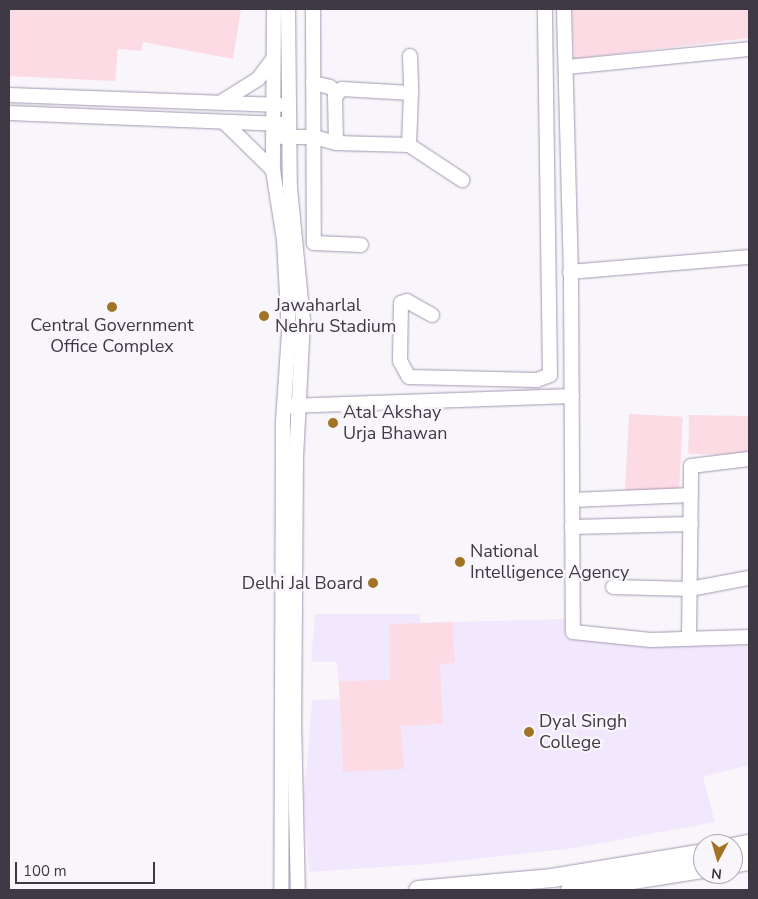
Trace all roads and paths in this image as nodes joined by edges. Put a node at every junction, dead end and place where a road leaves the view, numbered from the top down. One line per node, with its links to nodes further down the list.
1 (274, 9): 8 (street)
2 (288, 9): 15 (street)
3 (313, 9): 10 (street)
4 (545, 9): 29 (street)
5 (564, 9): 9 (street)
6 (749, 49): 9 (street)
7 (410, 56): 12 (street)
8 (273, 59): 14 (street); 16 (street)
9 (566, 67): 28 (street)
10 (313, 84): 11 (street); 21 (street)
11 (336, 92): 12 (street); 22 (street)
12 (411, 93): 23 (street)
13 (9, 95): 14 (street)
14 (220, 102): 16 (street)
15 (288, 105): 16 (street); 19 (street)
16 (272, 106): 20 (street)
17 (9, 113): 18 (street)
18 (224, 122): 20 (street); 24 (street)
19 (290, 130): 20 (street); 21 (street); 33 (street)
20 (274, 131): 24 (street)
21 (314, 137): 22 (street); 26 (street)
22 (336, 143): 23 (street)
23 (409, 145): 25 (street)
24 (273, 170): 33 (street)
25 (462, 180)
26 (361, 245)
27 (749, 257): 28 (street)
28 (570, 272): 30 (street)
29 (549, 295): 30 (street); 31 (street)
30 (571, 295): 32 (street)
31 (432, 315)
32 (572, 396): 33 (street); 36 (street)
33 (290, 406): 47 (street); 48 (street)
34 (749, 459): 35 (street)
35 (691, 494): 36 (street); 37 (street)
36 (572, 500): 38 (street)
37 (691, 524): 38 (street); 41 (street)
38 (572, 527): 43 (street)
39 (749, 578): 41 (street)
40 (613, 587): 41 (street)
41 (690, 589): 43 (street)
42 (749, 637): 43 (street)
43 (689, 639)
44 (693, 855): 49 (main road)
45 (693, 871): 46 (main road)
46 (588, 889): 50 (main road)
47 (281, 890)
48 (298, 890)
49 (418, 890)
50 (570, 890)

